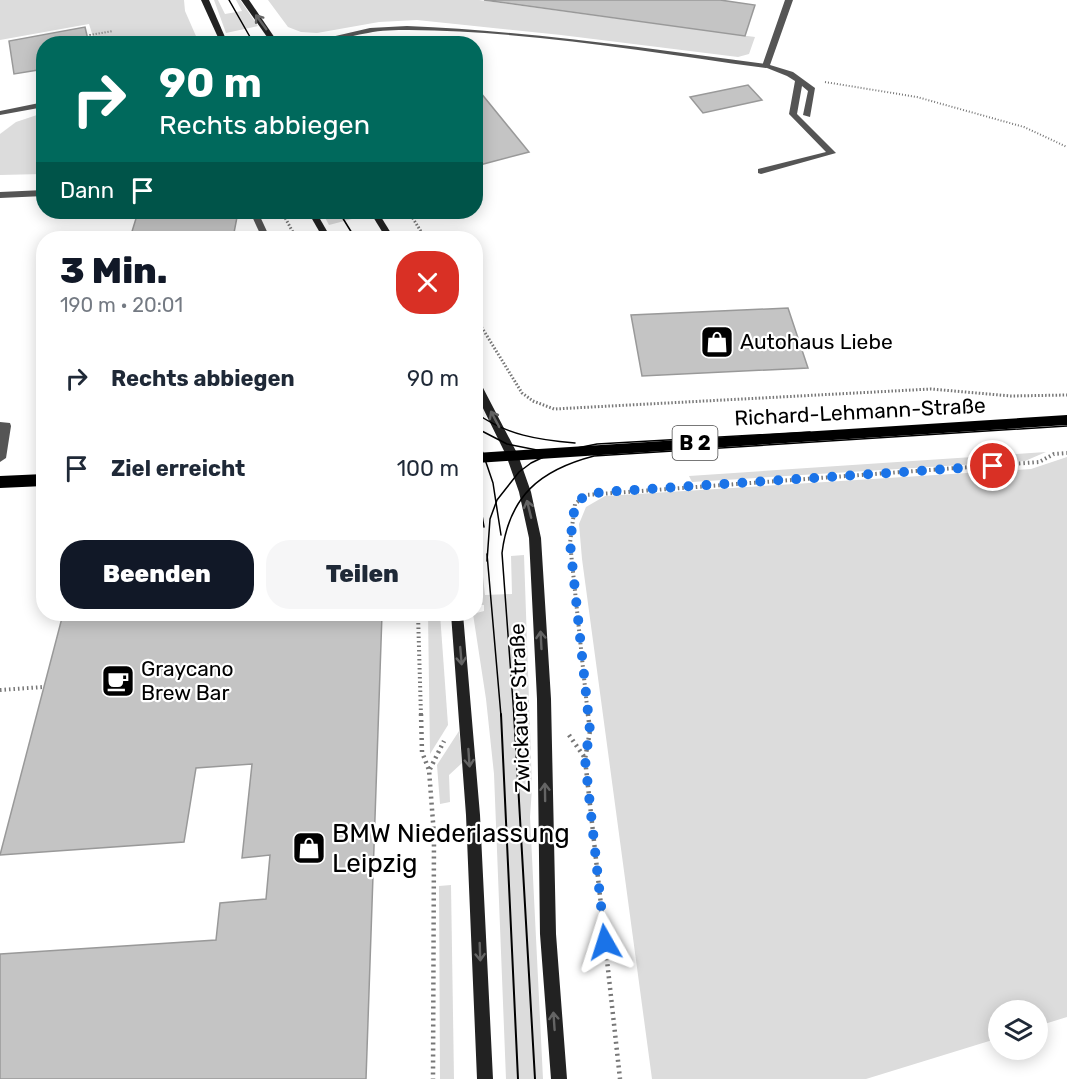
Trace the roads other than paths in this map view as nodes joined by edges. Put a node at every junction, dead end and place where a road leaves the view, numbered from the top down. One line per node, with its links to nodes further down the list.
1 (205, 0): 4 (main road)
2 (245, 0): 5 (main road, one-way to 2)
3 (789, 0): 7 (street)
4 (221, 36)
5 (270, 36)
6 (342, 36): 7 (street)
7 (766, 66): 8 (street)
8 (799, 80): 11 (street); 12 (street)
9 (36, 106): 10 (street)
10 (0, 113)
11 (807, 115)
12 (761, 171)
13 (36, 193): 14 (street)
14 (0, 195)
15 (483, 398): 18 (main road, Zwickauer Straße, one-way to 15)
16 (1067, 420): 18 (main road, Richard-Lehmann-Straße / B 2)
17 (0, 426): 20 (street)
18 (512, 455): 19 (main road, Richard-Lehmann-Straße / B 2); 25 (main road, Zwickauer Straße, one-way to 18)
19 (483, 457)
20 (0, 458)
21 (36, 480): 22 (main road)
22 (0, 482)
23 (458, 621): 24 (main road, one-way to 24)
24 (485, 1079)
25 (558, 1079)

